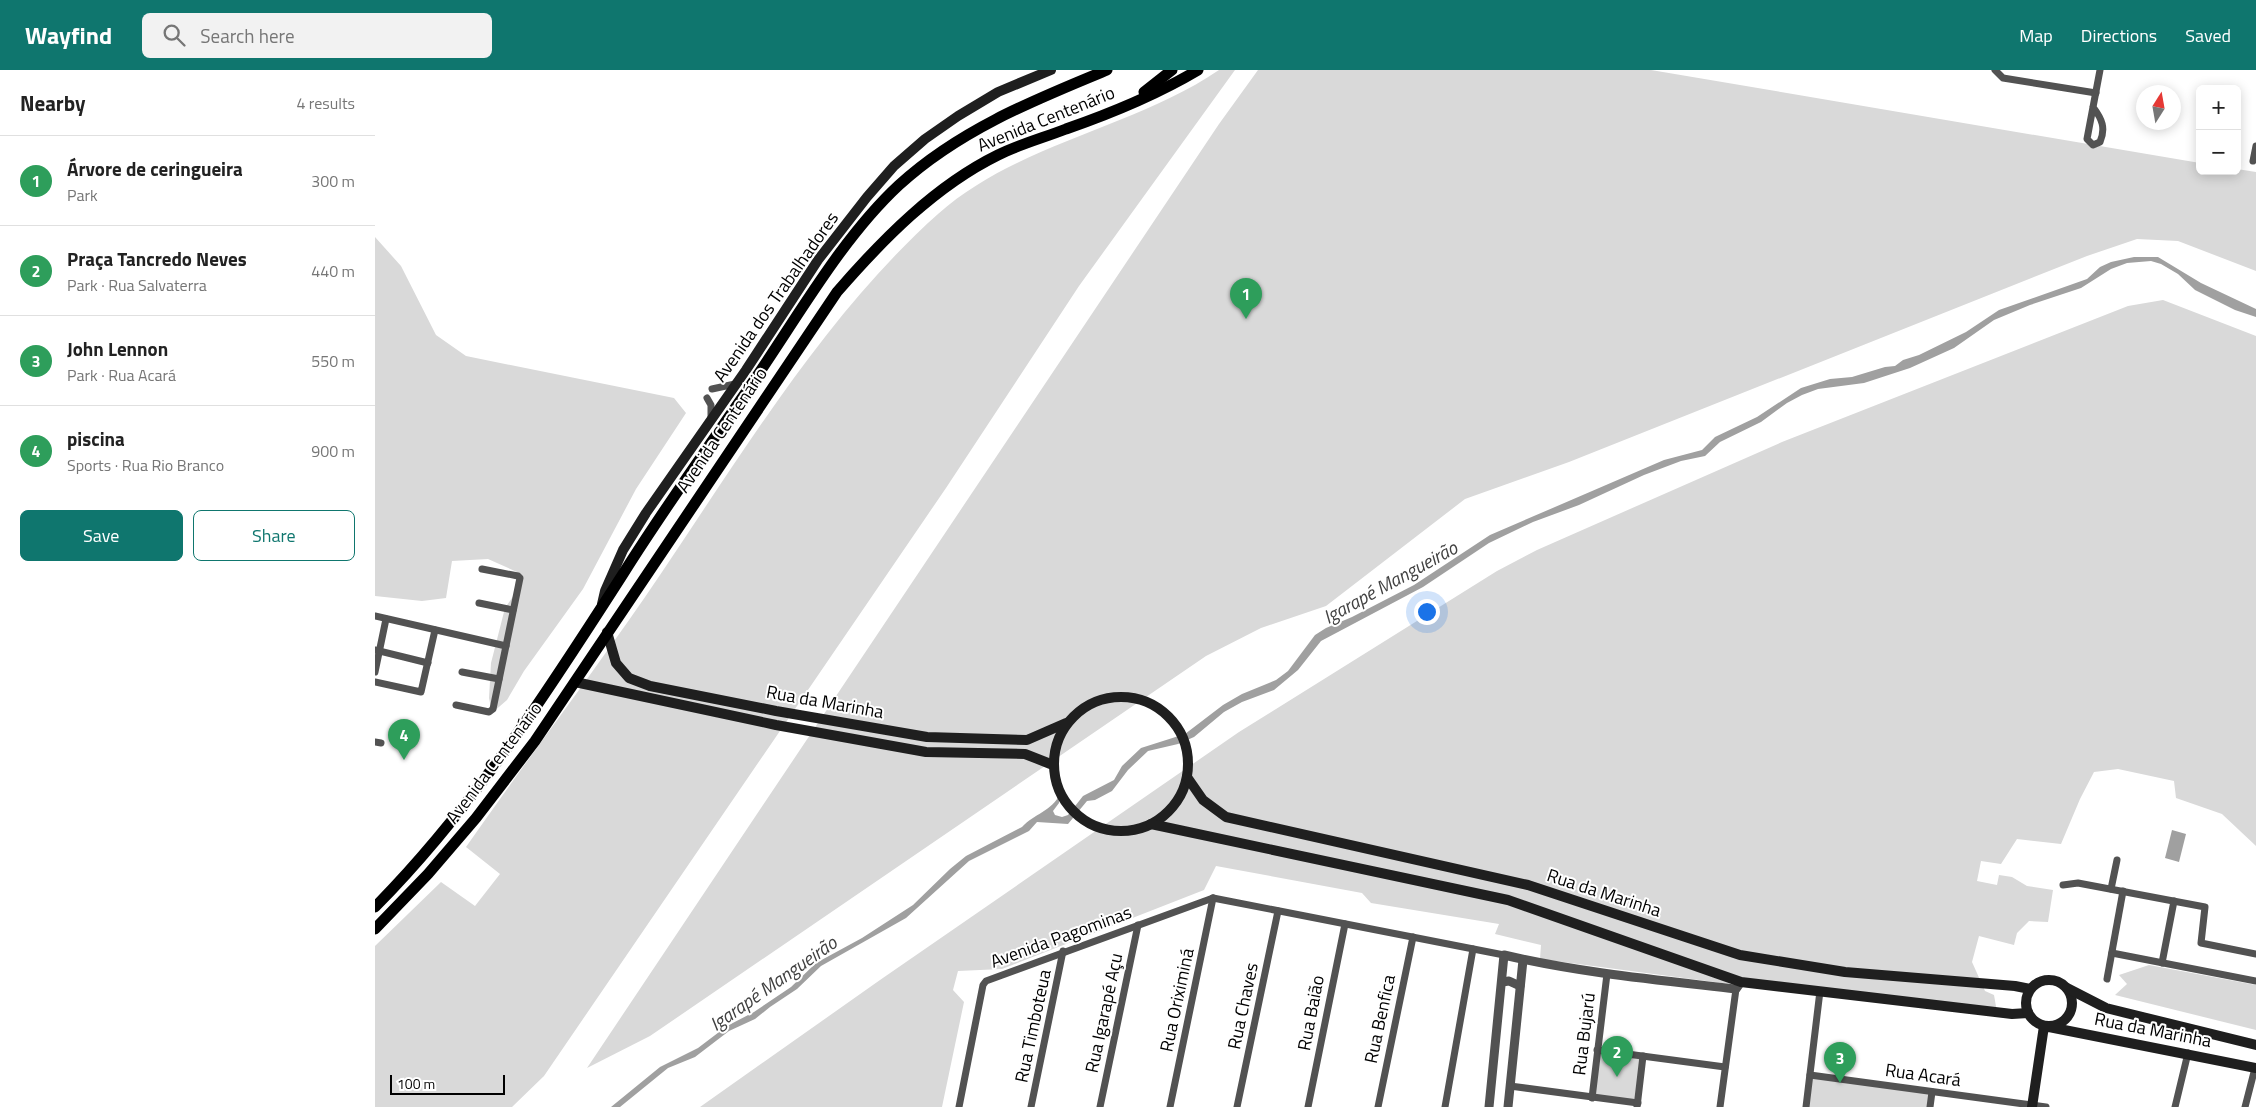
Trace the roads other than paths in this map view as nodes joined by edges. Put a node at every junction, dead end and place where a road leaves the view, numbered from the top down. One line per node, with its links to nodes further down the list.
1 (1051, 70): 12 (main road, Avenida dos Trabalhadores)
2 (1107, 70): 19 (main road, Avenida Centenário)
3 (1172, 70): 9 (main road)
4 (1198, 70): 9 (main road, Avenida Centenário)
5 (1995, 70): 7 (street)
6 (2100, 70): 7 (street)
7 (2095, 93): 8 (street)
8 (2093, 107): 8 (street)
9 (1108, 114): 23 (main road, Avenida Centenário)
10 (2256, 146): 11 (street)
11 (2253, 161)
12 (735, 384): 13 (street); 15 (main road, Avenida dos Trabalhadores)
13 (712, 389)
14 (707, 398): 15 (street)
15 (711, 418): 19 (main road, Avenida dos Trabalhadores)
16 (482, 569): 18 (street)
17 (479, 604): 18 (street)
18 (513, 610): 24 (street)
19 (600, 611): 43 (main road, Avenida Centenário)
20 (375, 616): 21 (street)
21 (386, 619): 22 (street); 25 (street)
22 (435, 630): 24 (street); 26 (street)
23 (607, 632): 31 (main road, Avenida Centenário); 33 (main road, Rua da Marinha)
24 (506, 646): 29 (street)
25 (377, 651): 26 (street); 27 (street)
26 (428, 663): 30 (street)
27 (375, 672)
28 (462, 672): 29 (street)
29 (499, 679): 32 (street)
30 (375, 682)
31 (575, 682): 34 (main road, Rua da Marinha); 47 (main road, Avenida Centenário)
32 (456, 705)
33 (1067, 723): 34 (main road); 35 (main road)
34 (1053, 765): 36 (main road)
35 (1187, 777): 36 (main road); 63 (main road, Rua da Marinha)
36 (1151, 824): 61 (main road, Rua da Marinha)
37 (2117, 860): 39 (street)
38 (2063, 885): 39 (street)
39 (2111, 889): 40 (street)
40 (2123, 891): 42 (street); 51 (street)
41 (1213, 898): 44 (street, Rua da Marinha); 46 (street, Avenida Pagominas); 82 (street, Rua Oriximiná)
42 (2174, 901): 52 (street); 55 (street)
43 (375, 907)
44 (1278, 911): 45 (street, Rua da Marinha); 83 (street, Rua Chaves)
45 (1345, 924): 48 (street, Rua da Marinha); 84 (street, Rua Baião)
46 (1138, 925): 50 (street, Avenida Pagominas); 81 (street, Rua Igarapé Açu)
47 (375, 929)
48 (1413, 937): 49 (street, Rua da Marinha); 85 (street, Rua Benfica)
49 (1473, 949): 53 (street, Rua da Marinha); 86 (street)
50 (1063, 951): 79 (street, Avenida Pagominas); 80 (street, Rua Timboteua)
51 (2112, 953): 55 (street); 57 (street)
52 (2256, 954)
53 (1504, 955): 54 (street, Rua da Marinha); 59 (street)
54 (1523, 960): 56 (street, Rua da Marinha); 60 (street)
55 (2162, 963): 58 (street)
56 (1607, 974): 61 (street, Rua da Marinha); 68 (street, Rua Bujarú)
57 (2107, 979)
58 (2256, 981)
59 (1502, 982): 60 (street); 87 (street)
60 (1520, 986): 74 (street)
61 (1739, 986): 64 (main road, Rua da Marinha); 71 (street)
62 (2067, 988): 63 (main road); 66 (main road); 67 (main road, Rua da Marinha)
63 (2030, 989): 65 (main road)
64 (1820, 991): 65 (main road, Rua da Marinha); 73 (street)
65 (2028, 1013): 66 (main road)
66 (2044, 1026): 69 (main road, Rua da Marinha); 78 (main road)
67 (2256, 1045)
68 (1597, 1050): 70 (street); 76 (street, Rua Bujarú)
69 (2188, 1053): 72 (main road, Rua da Marinha); 93 (street)
70 (1643, 1056): 71 (street); 77 (street)
71 (1725, 1067): 89 (street)
72 (2256, 1068): 94 (street)
73 (1809, 1075): 75 (street, Rua Acará); 90 (street)
74 (1510, 1086): 76 (street); 88 (street)
75 (1932, 1092): 78 (street, Rua Acará); 91 (street)
76 (1592, 1098): 77 (street)
77 (1637, 1105)
78 (2032, 1105): 92 (street, Rua Acará)
79 (959, 1107)
80 (1031, 1107)
81 (1101, 1107)
82 (1170, 1107)
83 (1237, 1107)
84 (1308, 1107)
85 (1378, 1107)
86 (1445, 1107)
87 (1489, 1107)
88 (1508, 1107)
89 (1720, 1107)
90 (1806, 1107)
91 (1931, 1107)
92 (2046, 1107)
93 (2175, 1107)
94 (2245, 1107)

